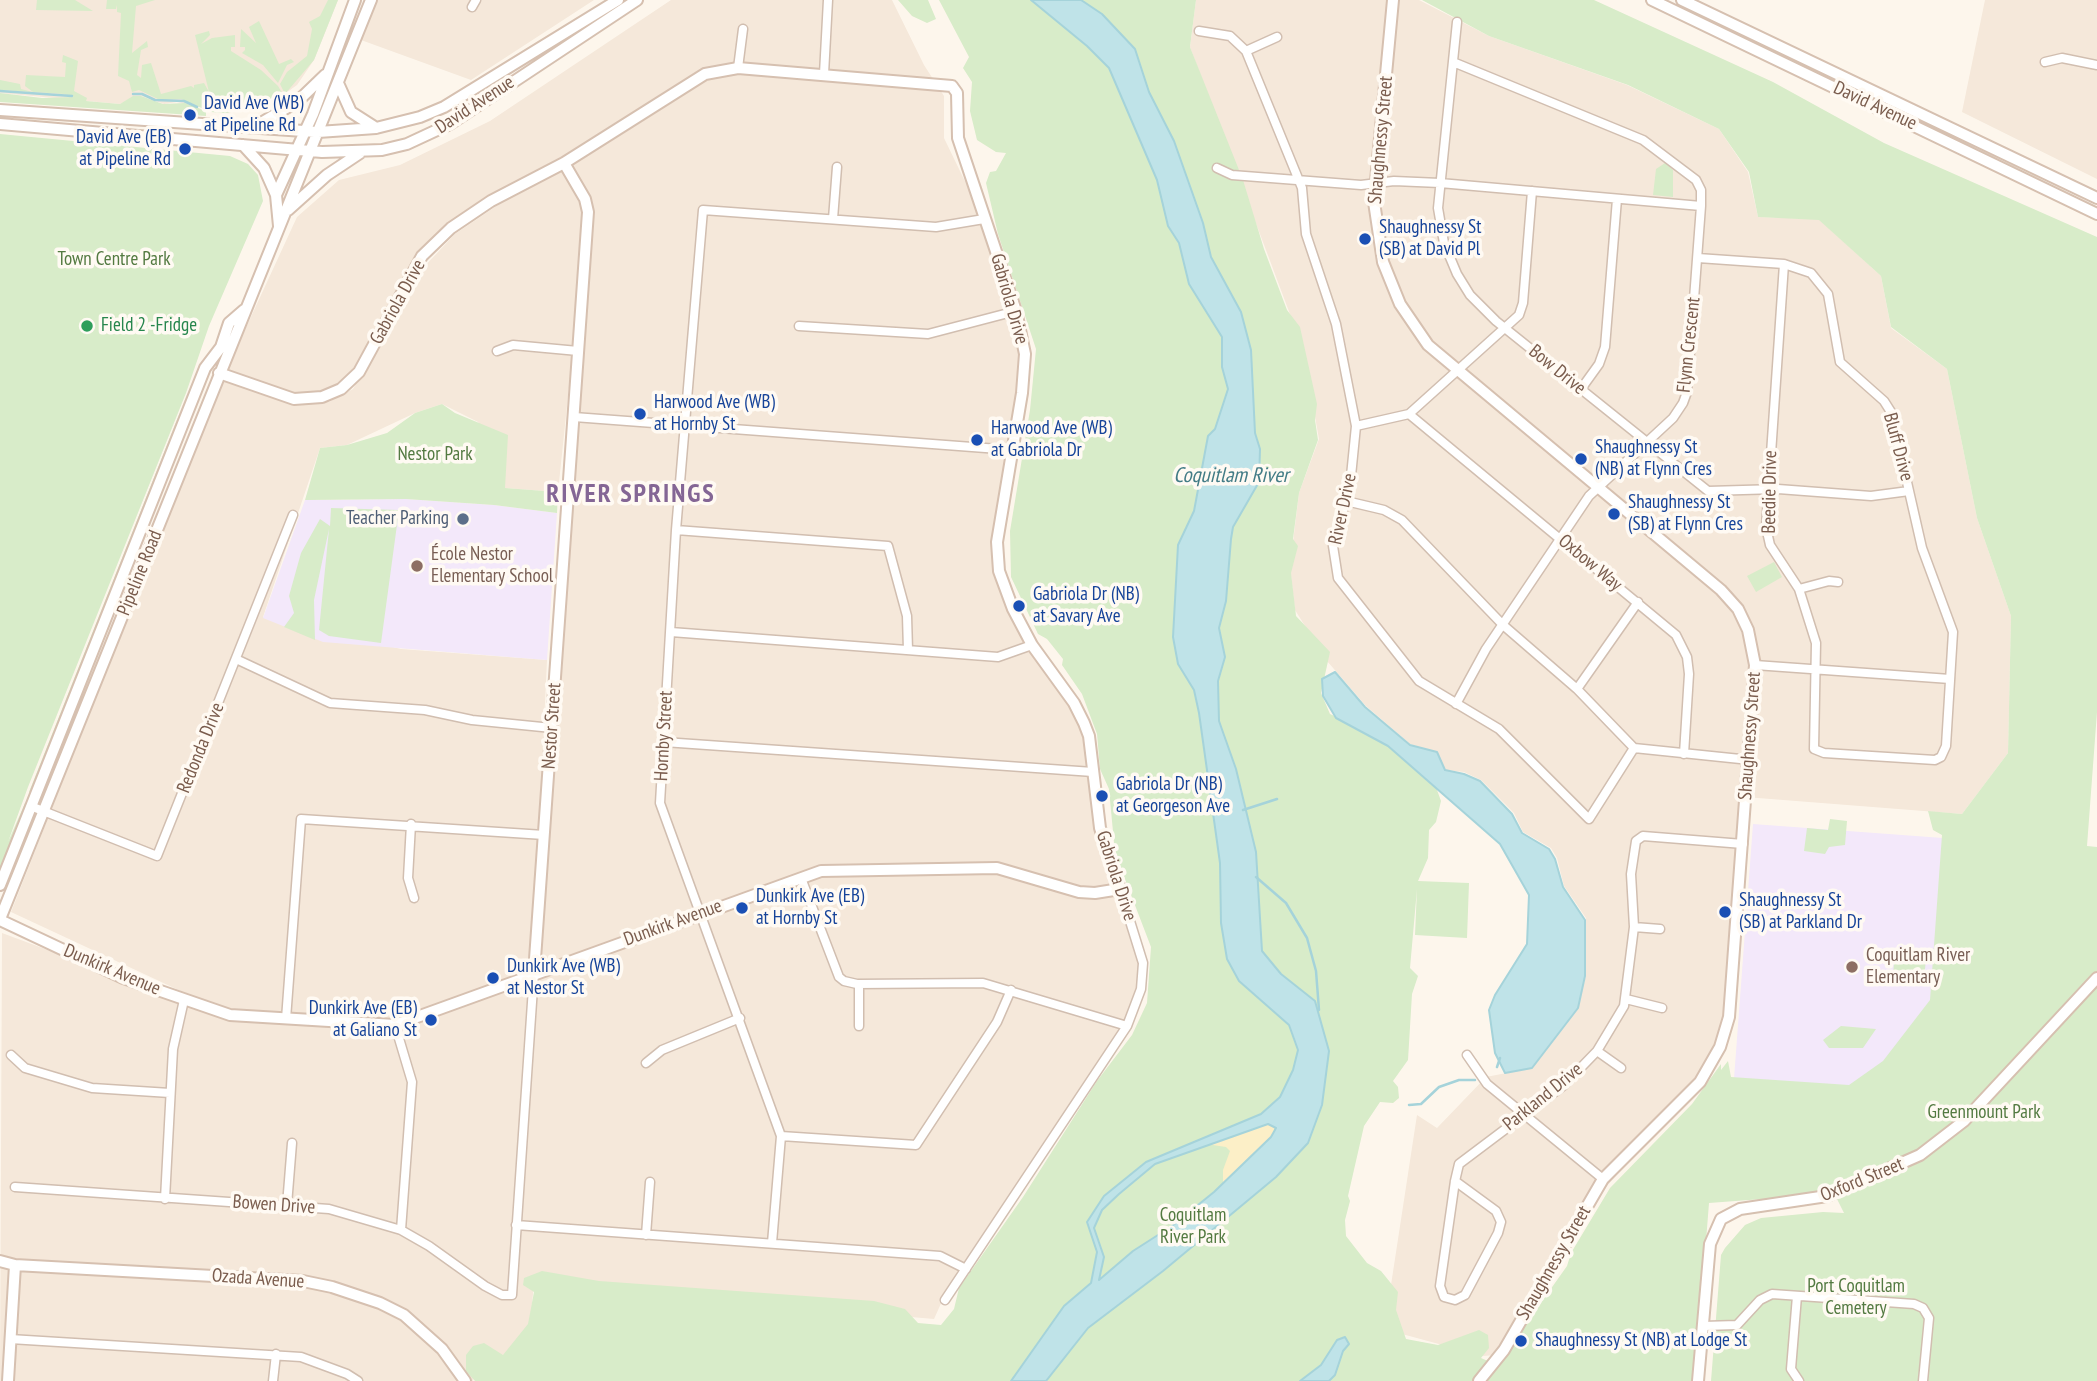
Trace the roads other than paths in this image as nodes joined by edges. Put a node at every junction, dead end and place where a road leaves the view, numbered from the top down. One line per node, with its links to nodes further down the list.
1 (355, 0): 18 (street, Pipeline Road)
2 (371, 0): 20 (street, Pipeline Road)
3 (618, 0): 24 (street, David Avenue)
4 (637, 0): 30 (street, David Avenue)
5 (828, 0): 19 (street)
6 (1394, 0): 35 (street, Shaughnessy Street)
7 (1653, 0): 43 (street, David Avenue)
8 (1682, 0): 39 (street, David Avenue)
9 (1457, 22): 14 (street, Bow Drive)
10 (743, 29): 17 (street)
11 (1199, 31): 13 (street)
12 (1277, 37): 13 (street)
13 (1246, 51): 34 (street, River Drive)
14 (1453, 62): 36 (street, Bow Drive); 41 (street, Flynn Crescent)
15 (2045, 62): 16 (street)
16 (2097, 65)
17 (738, 68): 19 (street, Gabriola Drive); 31 (street, Gabriola Drive)
18 (327, 74): 23 (street); 25 (street, Pipeline Road)
19 (824, 75): 45 (street, Gabriola Drive)
20 (338, 83): 24 (street); 26 (street, Pipeline Road)
21 (0, 110): 23 (street, David Avenue)
22 (0, 124): 27 (street, David Avenue)
23 (255, 127): 25 (street, David Avenue)
24 (376, 128): 26 (street, David Avenue)
25 (305, 131): 26 (street, David Avenue); 28 (street, Pipeline Road)
26 (318, 132): 29 (street, Pipeline Road)
27 (243, 145): 28 (street, David Avenue); 38 (street)
28 (296, 150): 29 (street, David Avenue); 38 (street, Pipeline Road)
29 (311, 151): 30 (street, David Avenue); 42 (street, Pipeline Road)
30 (361, 153): 42 (street)
31 (564, 163): 54 (street, Nestor Street); 56 (street, Gabriola Drive)
32 (837, 166): 44 (street)
33 (1217, 168): 34 (street)
34 (1299, 180): 35 (street); 61 (street, River Drive)
35 (1375, 182): 36 (street); 55 (street, Shaughnessy Street)
36 (1440, 183): 37 (street); 52 (street, Bow Drive)
37 (1532, 191): 40 (street); 52 (street)
38 (276, 195): 46 (street, Pipeline Road)
39 (2097, 198)
40 (1616, 199): 41 (street); 57 (street)
41 (1701, 206): 47 (street, Flynn Crescent)
42 (286, 212): 46 (street, Pipeline Road)
43 (2097, 214)
44 (833, 219): 45 (street); 60 (street, Hornby Street)
45 (984, 219): 50 (street, Gabriola Drive)
46 (279, 226): 49 (street, Pipeline Road)
47 (1698, 258): 48 (street, Bluff Drive); 62 (street, Flynn Crescent)
48 (1784, 264): 65 (street, Beedie Drive); 66 (street, Bluff Drive)
49 (246, 308): 56 (street, Pipeline Road); 91 (street, Pipeline Road)
50 (1016, 311): 51 (street); 63 (street, Gabriola Drive)
51 (799, 326)
52 (1505, 328): 55 (street); 57 (street, Bow Drive)
53 (497, 351): 54 (street)
54 (578, 351): 59 (street, Nestor Street)
55 (1457, 372): 58 (street); 64 (street, Shaughnessy Street)
56 (219, 373): 92 (street, Pipeline Road)
57 (1581, 389): 62 (street, Bow Drive)
58 (1409, 414): 61 (street); 70 (street, Oxbow Way)
59 (574, 417): 60 (street); 84 (street, Nestor Street)
60 (685, 425): 63 (street); 69 (street, Hornby Street)
61 (1356, 426): 67 (street, River Drive)
62 (1647, 444): 64 (street, Flynn Crescent); 65 (street, Bow Drive)
63 (1012, 450): 76 (street, Gabriola Drive)
64 (1598, 487): 70 (street, Flynn Crescent); 79 (street, Shaughnessy Street)
65 (1767, 491): 66 (street, Bow Drive); 72 (street, Beedie Drive)
66 (1909, 491): 81 (street, Bluff Drive)
67 (1346, 501): 74 (street); 83 (street, River Drive)
68 (293, 515): 78 (street, Redonda Drive)
69 (676, 530): 75 (street, Hornby Street); 77 (street)
70 (1561, 539): 73 (street, Oxbow Way); 74 (street, Flynn Crescent)
71 (1838, 582): 72 (street)
72 (1799, 589): 80 (street, Beedie Drive)
73 (1638, 602): 82 (street); 87 (street, Oxbow Way)
74 (1503, 625): 82 (street); 83 (street, Flynn Crescent)
75 (671, 632): 77 (street); 85 (street, Hornby Street)
76 (1032, 645): 77 (street); 90 (street, Gabriola Drive)
77 (908, 650)
78 (236, 659): 84 (street); 92 (street, Redonda Drive)
79 (1755, 665): 80 (street); 89 (street, Shaughnessy Street)
80 (1817, 670): 81 (street); 88 (street, Beedie Drive)
81 (1950, 679): 88 (street, Bluff Drive)
82 (1577, 689): 86 (street)
83 (1456, 704): 86 (street, River Drive)
84 (552, 727): 94 (street, Nestor Street)
85 (664, 742): 90 (street); 100 (street, Hornby Street)
86 (1634, 748): 87 (street)
87 (1684, 754): 89 (street)
88 (1941, 757)
89 (1750, 760): 95 (street, Shaughnessy Street)
90 (1093, 772): 98 (street, Gabriola Drive)
91 (33, 807): 92 (street, Redonda Drive); 97 (street, Pipeline Road)
92 (45, 812): 101 (street, Pipeline Road)
93 (411, 824): 94 (street); 99 (street); 112 (street)
94 (544, 835): 104 (street, Nestor Street)
95 (1743, 844): 102 (street, Parkland Drive); 125 (street, Shaughnessy Street)
96 (801, 878): 98 (street, Dunkirk Avenue); 100 (street, Dunkirk Avenue); 106 (street)
97 (0, 885)
98 (1120, 889): 115 (street, Gabriola Drive)
99 (414, 898)
100 (699, 913): 104 (street, Dunkirk Avenue); 111 (street, Hornby Street)
101 (0, 919): 109 (street, Dunkirk Avenue)
102 (1634, 927): 103 (street); 108 (street, Parkland Drive)
103 (1660, 929)
104 (534, 973): 113 (street, Dunkirk Avenue); 131 (street, Nestor Street)
105 (2097, 978): 142 (street, Oxford Street)
106 (859, 984): 107 (street); 114 (street)
107 (1011, 990): 115 (street); 123 (street)
108 (1626, 999): 110 (street); 116 (street, Parkland Drive)
109 (184, 1000): 112 (street, Dunkirk Avenue); 121 (street)
110 (1662, 1008)
111 (740, 1018): 119 (street); 123 (street, Hornby Street)
112 (286, 1019): 113 (street, Dunkirk Avenue)
113 (395, 1025): 132 (street)
114 (859, 1026)
115 (1127, 1027): 137 (street, Gabriola Drive)
116 (1597, 1051): 120 (street); 122 (street, Parkland Drive)
117 (11, 1055): 121 (street)
118 (1467, 1055): 122 (street)
119 (646, 1063)
120 (1621, 1069)
121 (170, 1093): 129 (street)
122 (1522, 1114): 125 (street); 126 (street, Parkland Drive)
123 (781, 1136): 134 (street, Hornby Street)
124 (292, 1143): 130 (street)
125 (1603, 1179): 149 (street, Shaughnessy Street)
126 (1455, 1181): 126 (street, Parkland Drive)
127 (650, 1182): 133 (street)
128 (15, 1187): 129 (street, Bowen Drive)
129 (165, 1199): 130 (street, Bowen Drive)
130 (287, 1205): 132 (street, Bowen Drive)
131 (516, 1225): 133 (street); 139 (street, Nestor Street)
132 (401, 1230): 139 (street, Bowen Drive)
133 (646, 1235): 134 (street)
134 (772, 1243): 137 (street)
135 (0, 1261): 136 (street, Ozada Avenue)
136 (15, 1265): 138 (street, Ozada Avenue); 143 (street); 148 (street, Ozada Avenue)
137 (966, 1269): 141 (street, Gabriola Drive)
138 (0, 1271)
139 (512, 1295)
140 (1797, 1296): 142 (street); 151 (street); 152 (street)
141 (945, 1300)
142 (1703, 1326): 150 (street, Oxford Street)
143 (10, 1339): 144 (street); 145 (street)
144 (276, 1354): 146 (street); 147 (street)
145 (8, 1381)
146 (273, 1381)
147 (358, 1381)
148 (465, 1381)
149 (1479, 1381)
150 (1698, 1381)
151 (1799, 1381)
152 (1923, 1381)

